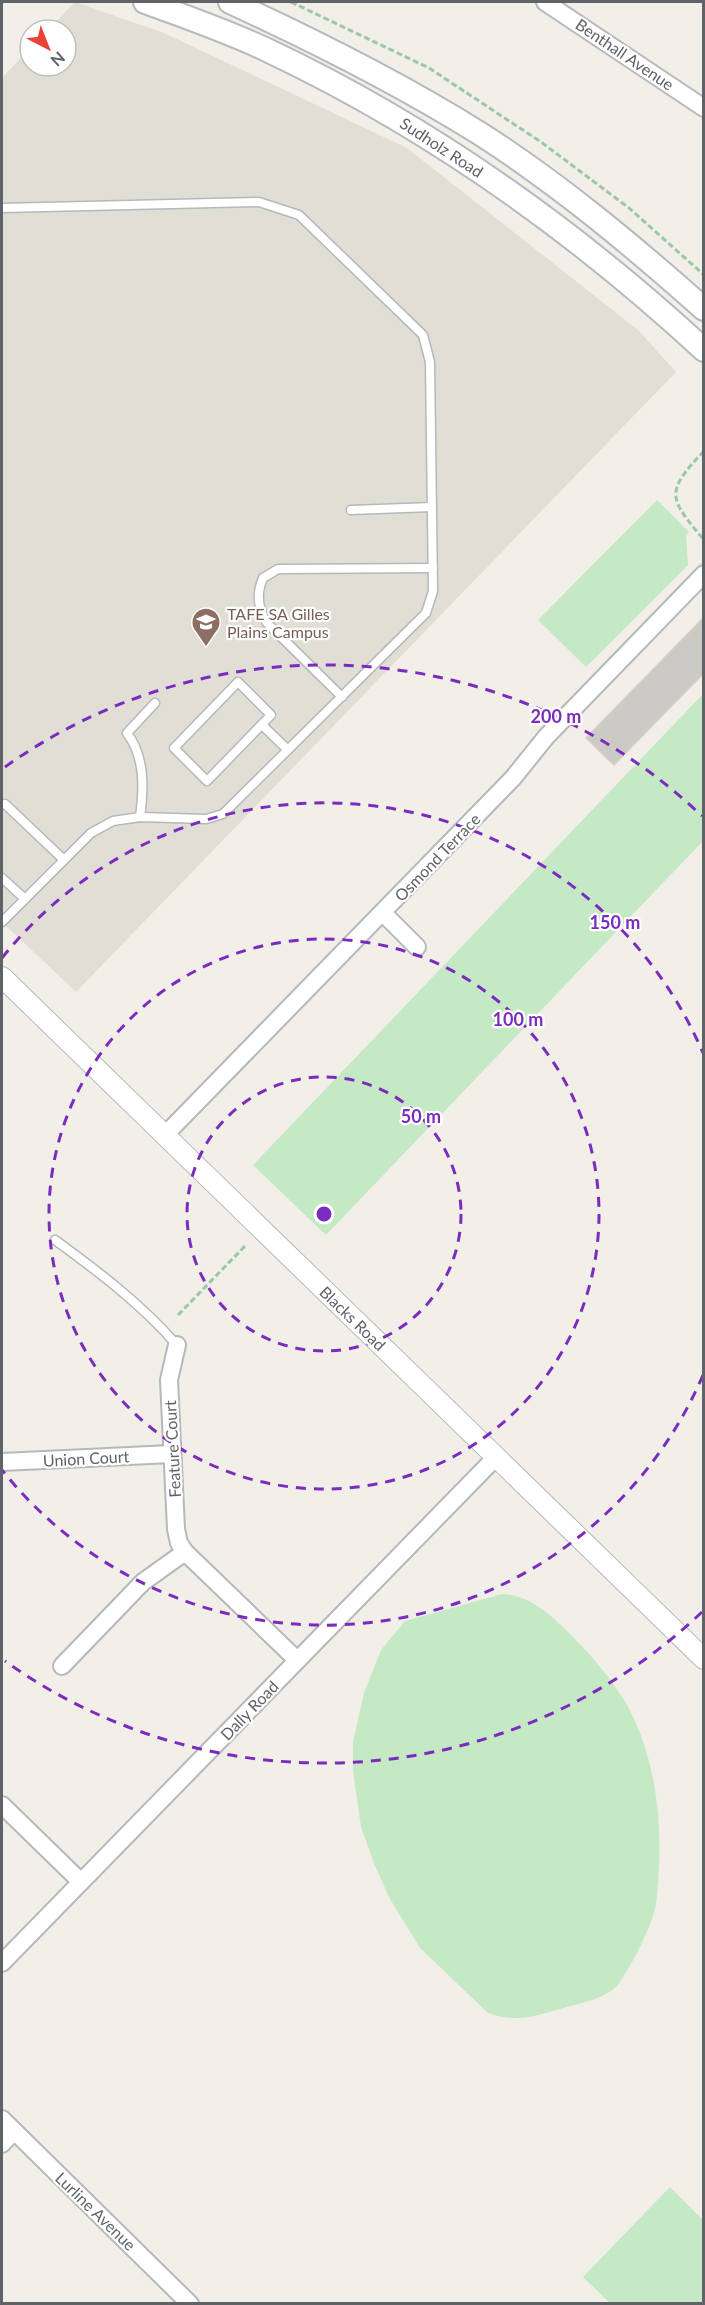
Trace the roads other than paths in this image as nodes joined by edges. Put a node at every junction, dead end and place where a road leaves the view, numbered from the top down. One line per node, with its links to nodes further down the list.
1 (145, 2): 7 (main road, Sudholz Road)
2 (230, 2): 6 (main road, Sudholz Road)
3 (546, 2): 4 (street, Benthall Avenue)
4 (704, 108)
5 (2, 208): 8 (lane)
6 (704, 309)
7 (704, 350)
8 (432, 507): 9 (lane); 10 (lane)
9 (351, 510)
10 (433, 568): 12 (lane); 12 (lane)
11 (704, 574): 21 (street, Osmond Terrace)
12 (342, 697): 15 (lane)
13 (155, 703): 17 (lane)
14 (262, 725): 14 (lane); 15 (lane)
15 (288, 750): 17 (lane)
16 (5, 804): 18 (lane)
17 (140, 817): 18 (lane)
18 (64, 860): 20 (lane)
19 (2, 878): 20 (lane)
20 (25, 899): 22 (lane)
21 (383, 913): 23 (street); 25 (street, Osmond Terrace)
22 (2, 922)
23 (417, 947)
24 (2, 977): 25 (street, Blacks Road)
25 (165, 1135): 29 (street, Blacks Road)
26 (55, 1240): 27 (lane)
27 (177, 1345): 28 (street, Feature Court)
28 (171, 1454): 30 (street, Union Court); 31 (street, Feature Court)
29 (496, 1457): 32 (street, Blacks Road); 33 (street, Dally Road)
30 (2, 1462)
31 (184, 1552): 33 (street, Feature Court); 34 (street)
32 (704, 1659)
33 (297, 1660): 36 (street, Dally Road)
34 (62, 1666)
35 (2, 1805): 36 (street)
36 (80, 1881): 37 (street, Dally Road)
37 (2, 1963)
38 (2, 2119): 39 (street, Lurline Avenue)
39 (14, 2131): 40 (street); 41 (street, Lurline Avenue)
40 (2, 2144)
41 (190, 2304)

